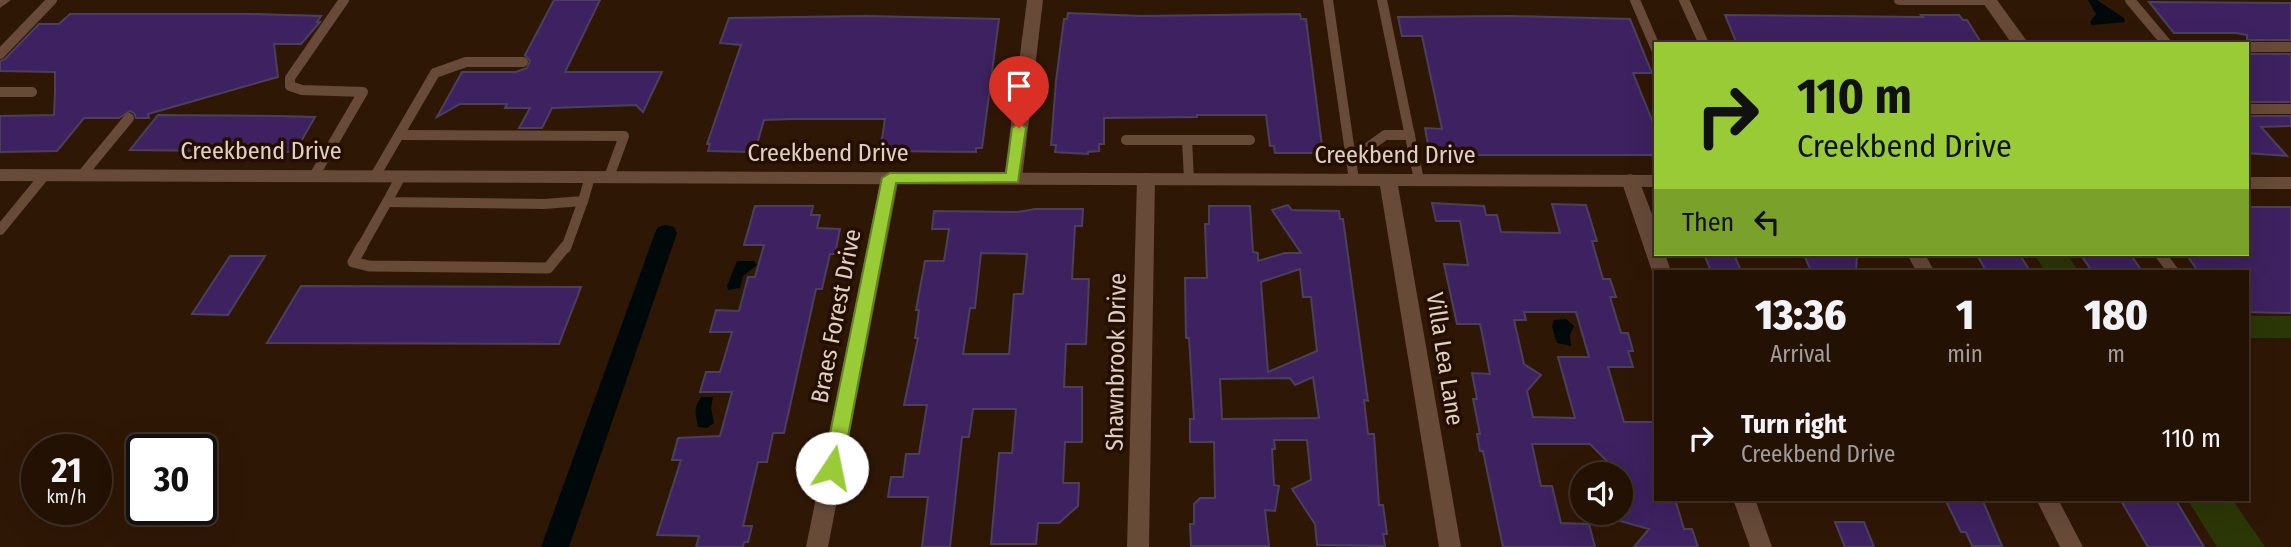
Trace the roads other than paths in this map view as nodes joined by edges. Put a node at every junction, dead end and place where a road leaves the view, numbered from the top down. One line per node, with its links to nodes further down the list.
1 (52, 0): 17 (lane)
2 (344, 0): 33 (lane)
3 (1035, 0): 38 (street)
4 (1328, 0): 29 (lane)
5 (1382, 0): 25 (lane)
6 (1634, 0): 14 (lane)
7 (1684, 0): 11 (lane)
8 (1899, 0): 9 (lane)
9 (1989, 0): 12 (street)
10 (2130, 0): 13 (lane)
11 (1703, 42)
12 (2020, 42)
13 (2165, 42)
14 (1654, 45)
15 (2249, 47): 16 (lane)
16 (2291, 47)
17 (0, 54)
18 (523, 62): 24 (lane)
19 (0, 92): 20 (lane)
20 (32, 92)
21 (2249, 109): 22 (lane)
22 (2291, 109)
23 (129, 118): 32 (lane)
24 (399, 135): 34 (lane); 36 (lane)
25 (1410, 135): 29 (lane); 43 (lane)
26 (1126, 140): 27 (lane)
27 (1187, 140): 28 (lane); 40 (lane)
28 (1250, 141)
29 (1351, 160): 41 (lane)
30 (0, 175): 31 (street, Creekbend Drive)
31 (44, 175): 32 (street, Creekbend Drive); 50 (lane)
32 (82, 175): 33 (street, Creekbend Drive)
33 (314, 176): 34 (street, Creekbend Drive)
34 (375, 176): 35 (street, Creekbend Drive)
35 (401, 176): 36 (street, Creekbend Drive); 49 (lane)
36 (599, 177): 37 (street, Creekbend Drive); 48 (lane)
37 (890, 178): 38 (street, Creekbend Drive); 56 (street, Braes Forest Drive)
38 (1013, 179): 39 (street, Creekbend Drive)
39 (1146, 179): 40 (street, Creekbend Drive); 57 (street, Shawnbrook Drive)
40 (1189, 179): 41 (street, Creekbend Drive)
41 (1353, 180): 42 (street, Creekbend Drive)
42 (1388, 180): 43 (street, Creekbend Drive); 58 (street, Villa Lea Lane)
43 (1419, 180): 44 (street, Creekbend Drive)
44 (1630, 180): 45 (street, Creekbend Drive); 51 (street)
45 (1654, 181)
46 (2249, 183): 47 (street)
47 (2291, 183)
48 (583, 201): 49 (lane); 49 (lane)
49 (387, 202)
50 (0, 230)
51 (1654, 247)
52 (2162, 256): 53 (lane)
53 (2172, 270)
54 (1745, 501): 59 (street)
55 (2048, 501): 60 (street)
56 (817, 547)
57 (1138, 547)
58 (1450, 547)
59 (1761, 547)
60 (2073, 547)

